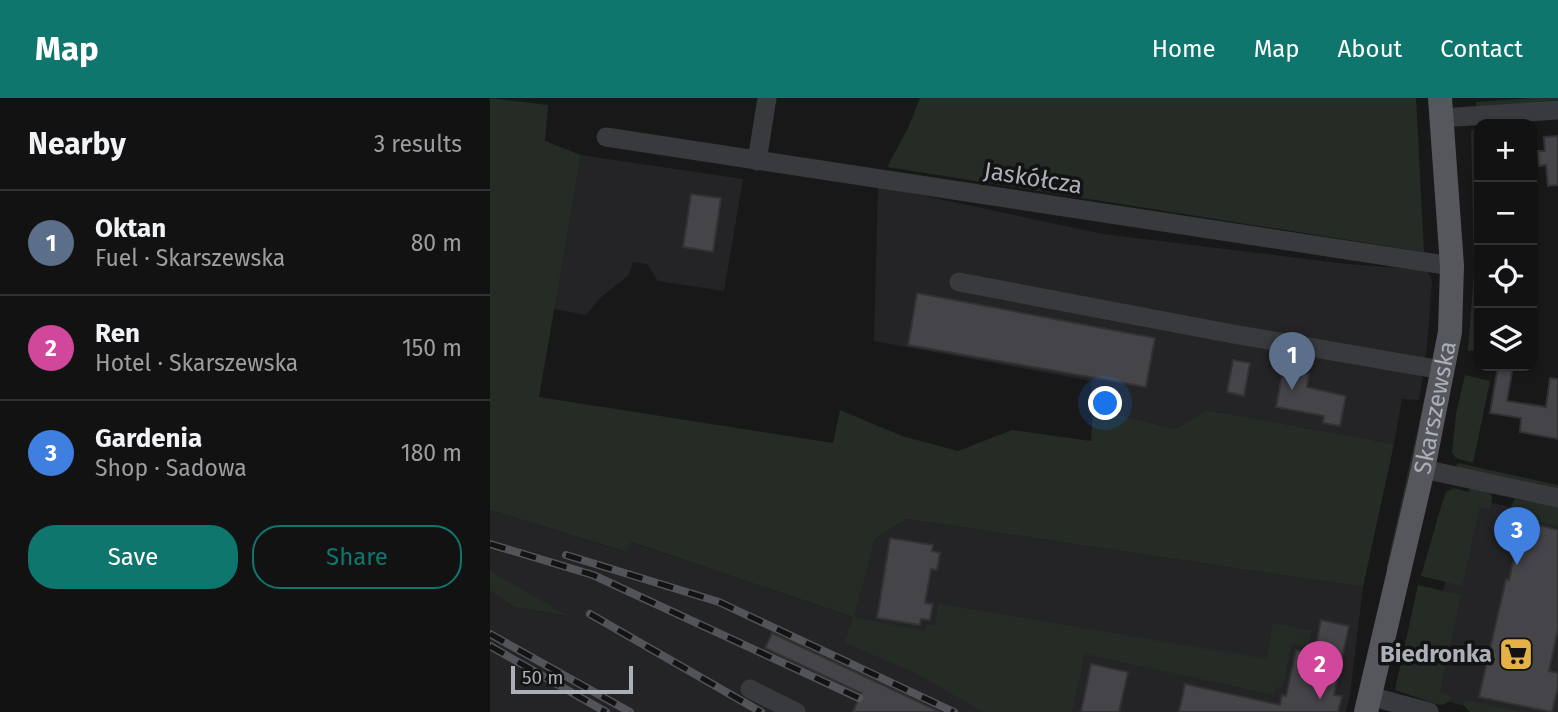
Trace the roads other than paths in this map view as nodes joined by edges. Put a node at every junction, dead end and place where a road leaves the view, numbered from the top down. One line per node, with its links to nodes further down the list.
1 (767, 98): 5 (street)
2 (1441, 108): 3 (street); 6 (main road, Skarszewska)
3 (1558, 110)
4 (606, 137): 5 (street, Jaskółcza)
5 (757, 161): 6 (street, Jaskółcza)
6 (1452, 266): 8 (main road, Skarszewska)
7 (959, 282): 8 (street)
8 (1442, 370): 9 (main road, Skarszewska)
9 (1423, 469): 10 (street); 12 (main road, Skarszewska)
10 (1558, 498)
11 (750, 689): 13 (street)
12 (1368, 704): 14 (street)
13 (796, 712)
14 (1429, 712)

